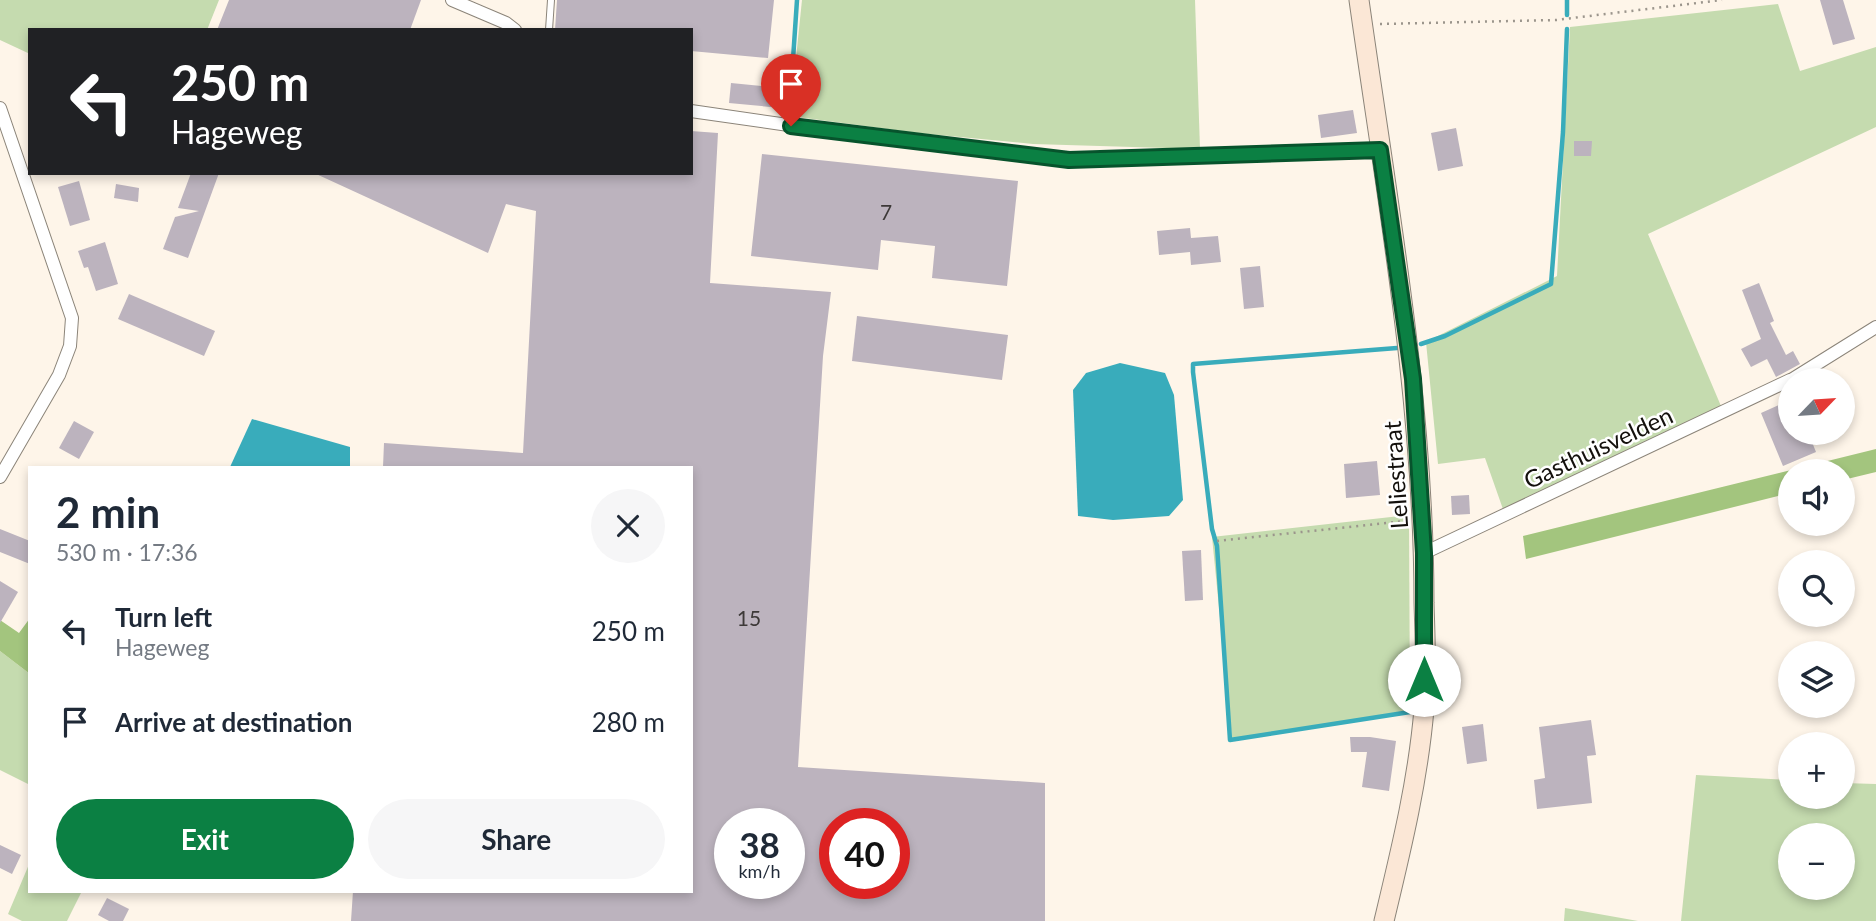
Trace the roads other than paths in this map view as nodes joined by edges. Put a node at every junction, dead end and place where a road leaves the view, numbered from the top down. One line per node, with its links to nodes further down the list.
1 (452, 0): 4 (street)
2 (551, 0): 5 (lane)
3 (1359, 0): 8 (street, Leliestraat)
4 (512, 28)
5 (549, 28)
6 (0, 108): 12 (street)
7 (693, 111): 8 (street)
8 (1380, 150): 13 (street, Leliestraat)
9 (1876, 327): 10 (street, Gasthuisvelden)
10 (1810, 368)
11 (1778, 386): 13 (street, Gasthuisvelden)
12 (0, 477)
13 (1424, 553): 14 (street, Leliestraat)
14 (1384, 921)

